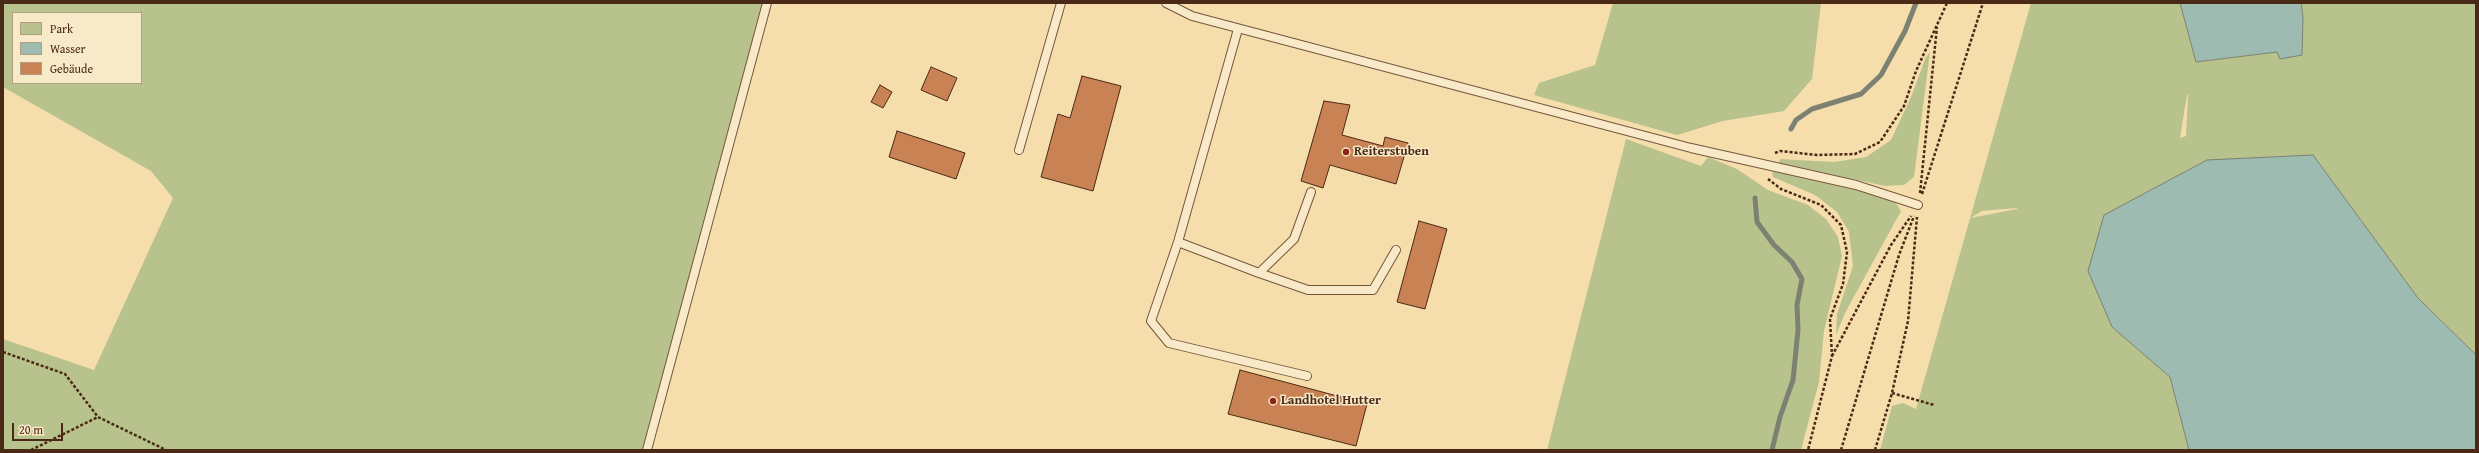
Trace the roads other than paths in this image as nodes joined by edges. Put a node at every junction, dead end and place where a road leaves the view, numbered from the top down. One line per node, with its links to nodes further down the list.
1 (767, 3): 12 (lane)
2 (1061, 3): 5 (lane)
3 (1168, 3): 4 (lane)
4 (1238, 29): 7 (lane); 8 (lane)
5 (1019, 150)
6 (1311, 192): 10 (lane)
7 (1918, 205)
8 (1178, 242): 10 (lane); 11 (lane)
9 (1396, 250): 10 (lane)
10 (1259, 273)
11 (1307, 376)
12 (647, 450)

